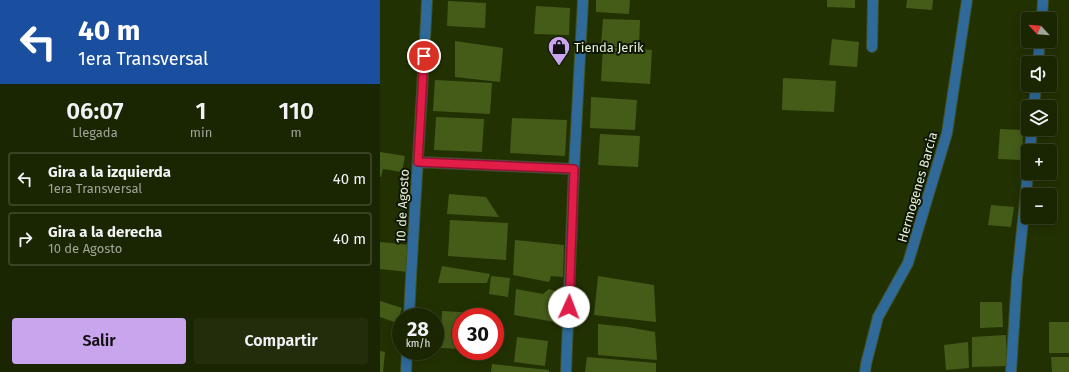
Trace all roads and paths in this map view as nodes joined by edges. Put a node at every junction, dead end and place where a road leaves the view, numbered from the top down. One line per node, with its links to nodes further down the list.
1 (427, 0): 8 (street, 10 de Agosto)
2 (583, 0): 9 (street)
3 (873, 0): 7 (street)
4 (967, 0): 15 (street, Hermogenes Barcia)
5 (1043, 0): 6 (street)
6 (1042, 12)
7 (872, 47)
8 (418, 162): 9 (street); 11 (street, 10 de Agosto)
9 (574, 169): 14 (street)
10 (1027, 180): 16 (street)
11 (410, 308)
12 (407, 360): 13 (street)
13 (406, 372)
14 (566, 372)
15 (865, 372)
16 (1011, 372)

